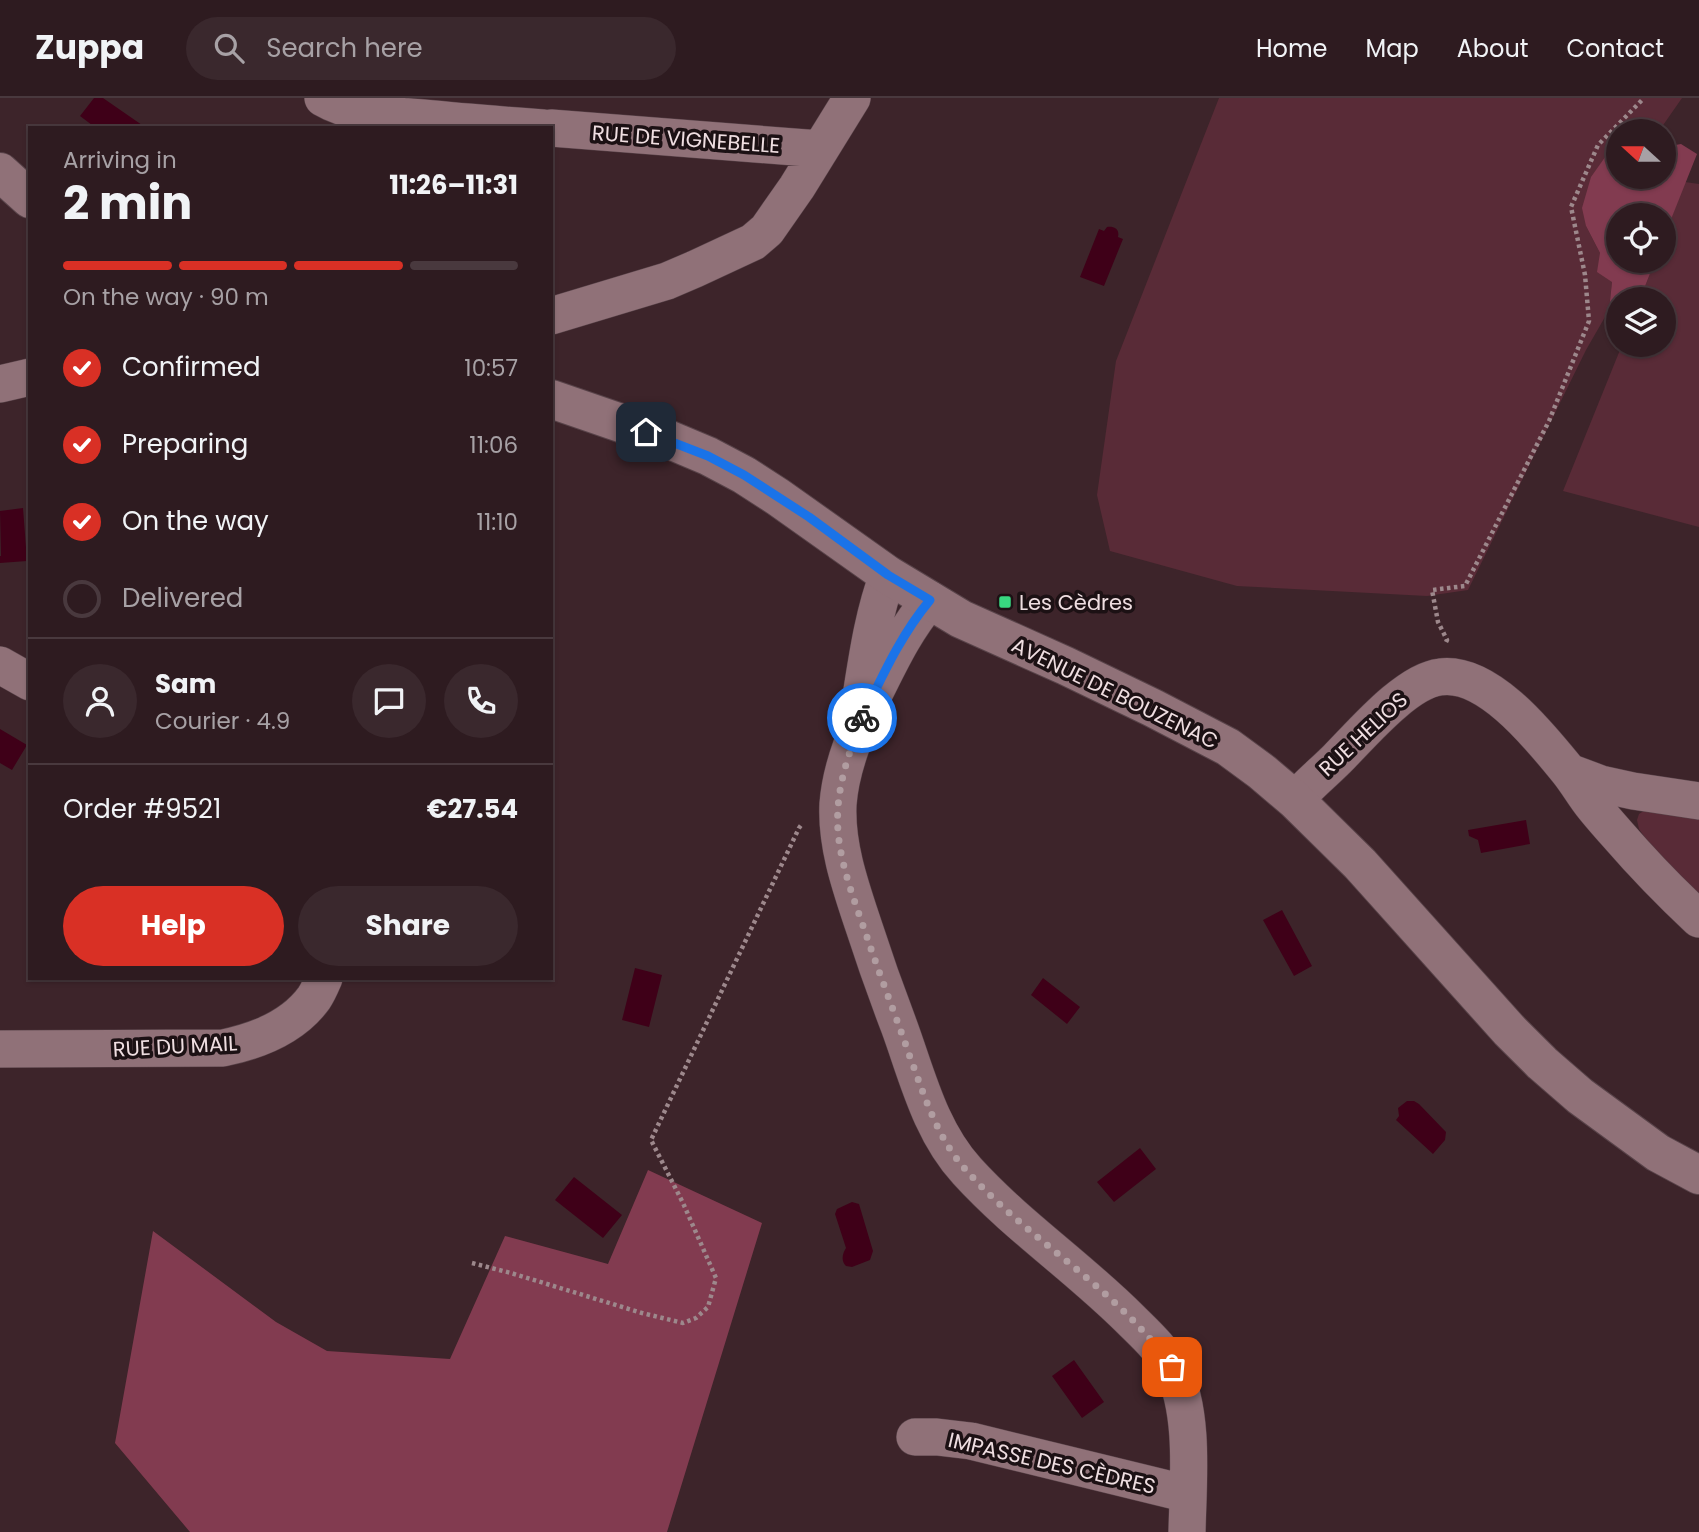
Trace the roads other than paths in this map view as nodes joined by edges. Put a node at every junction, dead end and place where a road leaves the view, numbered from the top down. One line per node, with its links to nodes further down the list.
1 (323, 98): 3 (street)
2 (852, 98): 6 (street)
3 (519, 126)
4 (553, 128): 6 (street, RUE DE VIGNEBELLE)
5 (0, 145): 7 (street)
6 (820, 149): 10 (street)
7 (28, 170)
8 (0, 172): 9 (street)
9 (28, 197)
10 (553, 315)
11 (28, 377): 12 (street)
12 (0, 384)
13 (553, 400): 14 (street, AVENUE DE BOUZENAC)
14 (888, 575): 15 (street, AVENUE DE BOUZENAC); 18 (street)
15 (930, 600): 18 (street); 20 (street, AVENUE DE BOUZENAC)
16 (0, 665): 17 (street)
17 (28, 681)
18 (862, 719): 27 (street)
19 (1569, 772): 20 (street, RUE HELIOS); 21 (street); 22 (street)
20 (1295, 800): 25 (street, AVENUE DE BOUZENAC)
21 (1699, 801)
22 (1699, 919)
23 (323, 980): 24 (street, RUE DU MAIL)
24 (0, 1049)
25 (1699, 1175)
26 (915, 1437): 27 (street, IMPASSE DES CÈDRES)
27 (1188, 1494): 28 (street)
28 (1187, 1532)

